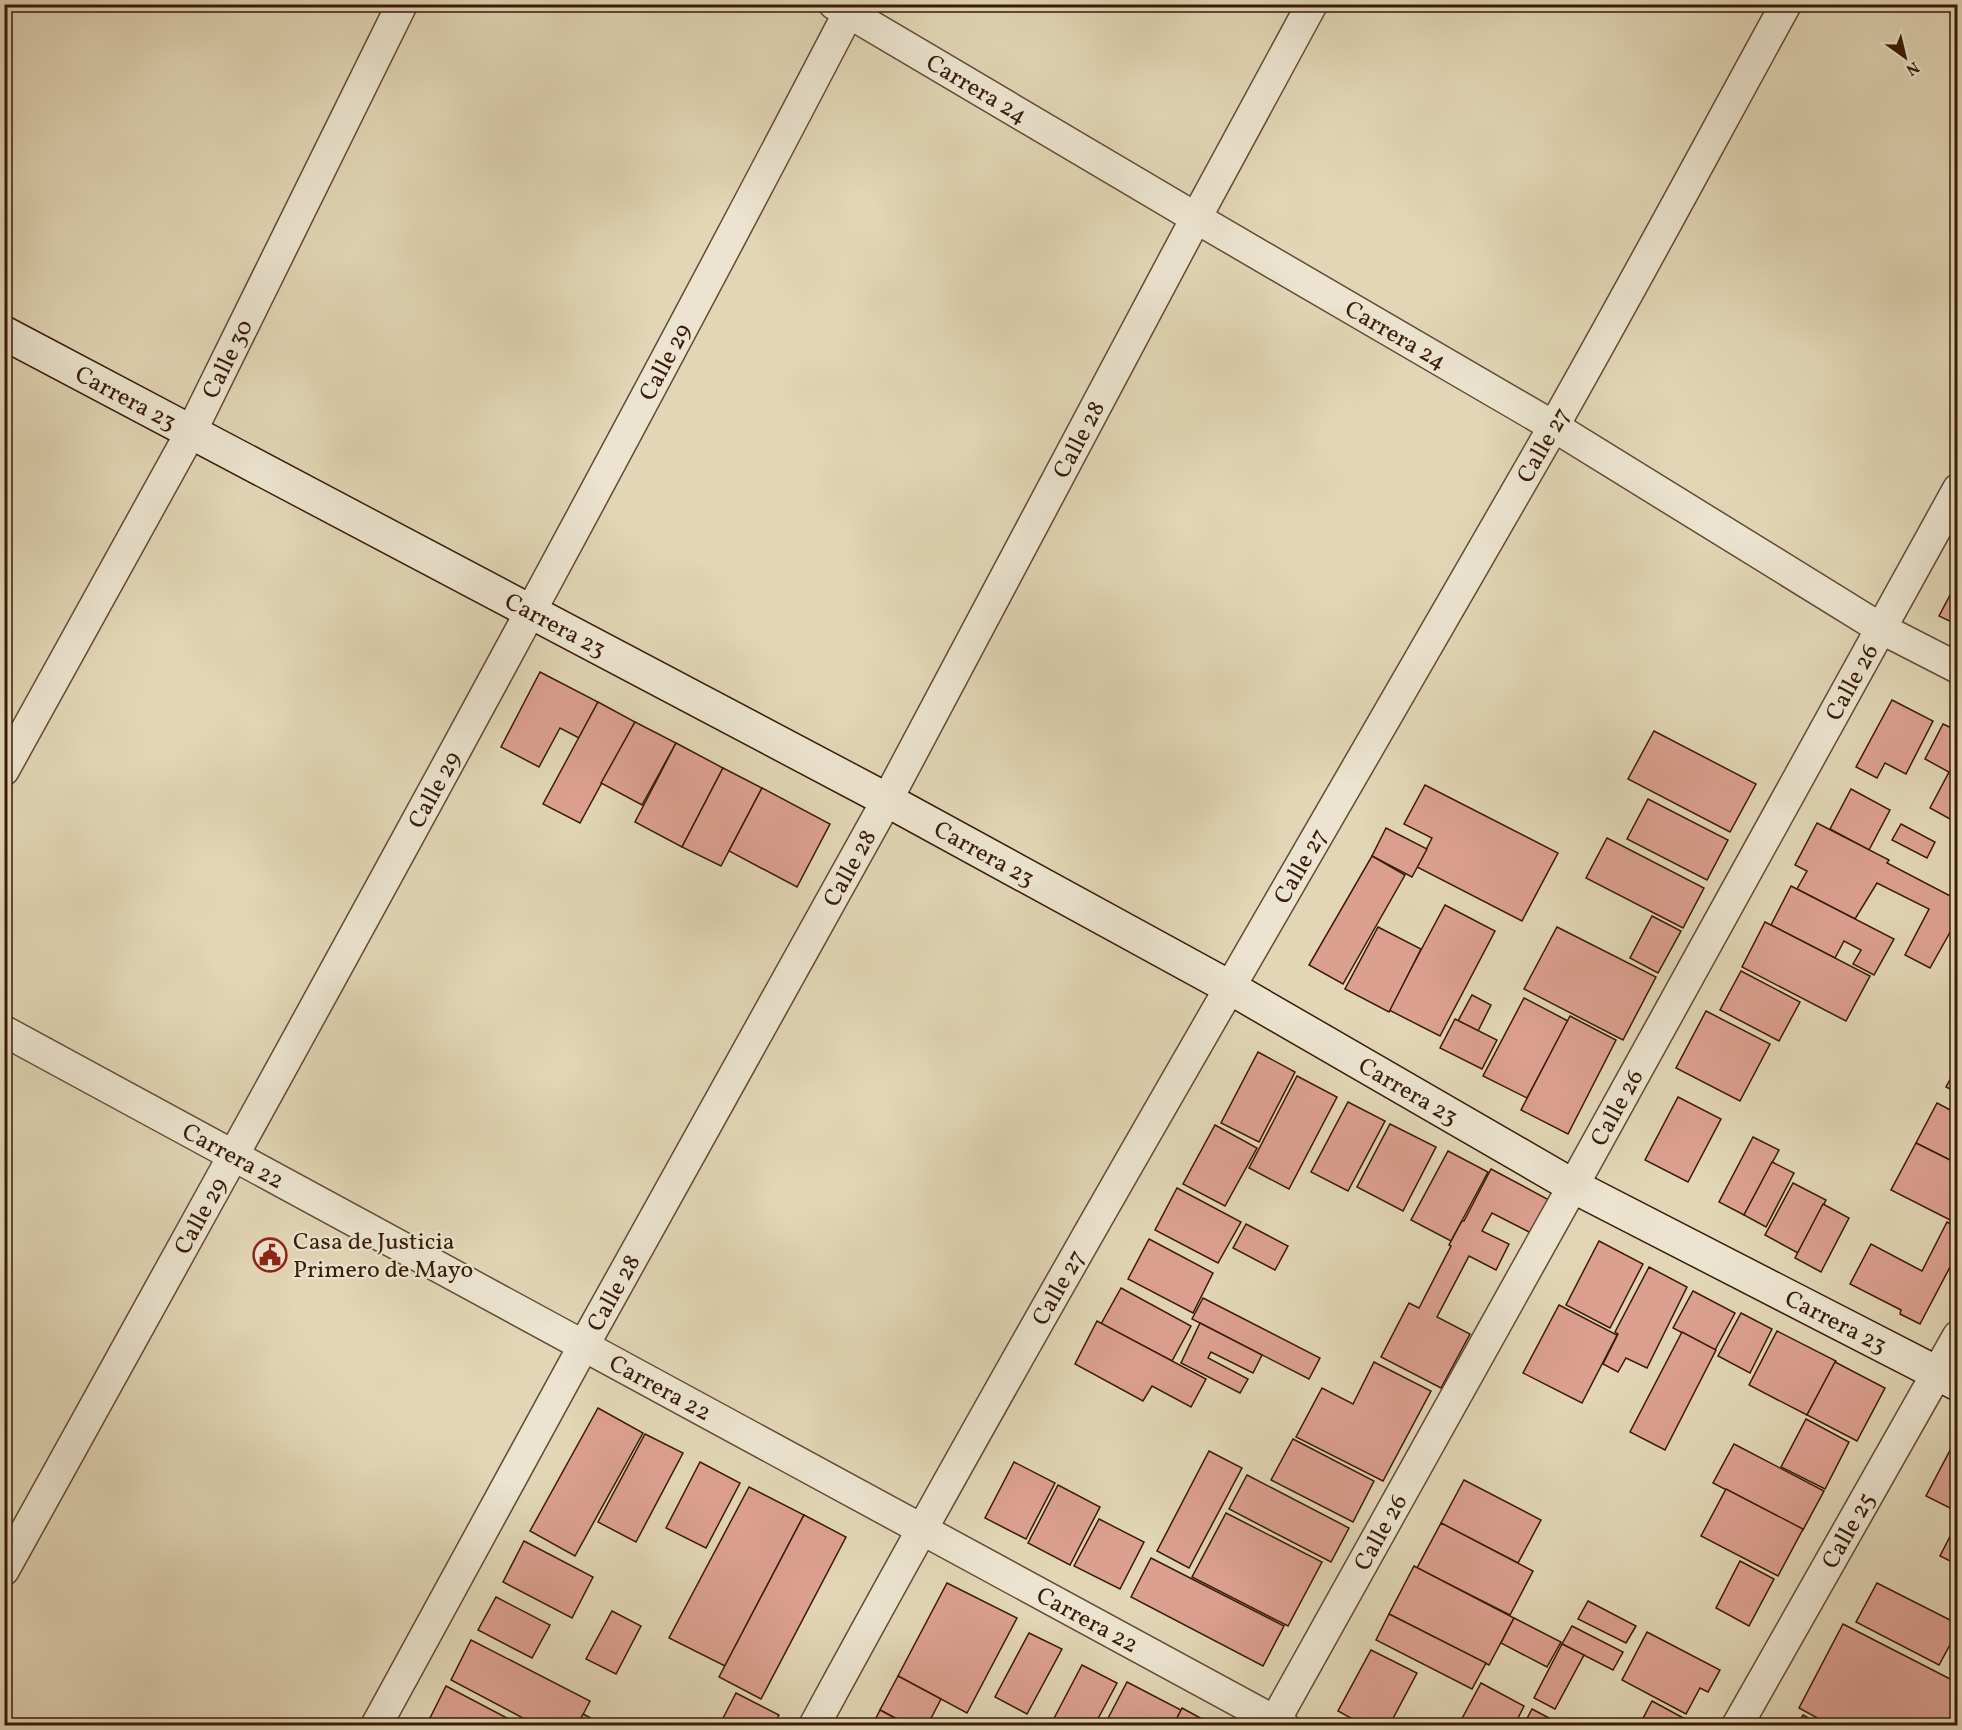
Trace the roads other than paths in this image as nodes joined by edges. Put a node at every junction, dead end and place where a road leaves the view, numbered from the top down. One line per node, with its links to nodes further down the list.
1 (402, 4): 8 (street, Calle 30)
2 (1312, 4): 5 (street, Calle 28)
3 (1786, 4): 7 (street, Calle 27)
4 (846, 7): 5 (street, Carrera 24); 10 (street, Calle 29)
5 (1196, 218): 7 (street, Carrera 24); 14 (street, Calle 28)
6 (4, 333): 8 (street, Carrera 23)
7 (1553, 426): 11 (street, Carrera 24); 15 (street, Calle 27)
8 (191, 432): 10 (street, Carrera 23); 13 (street, Calle 30)
9 (1958, 489): 11 (street, Calle 26)
10 (530, 613): 14 (street, Carrera 23); 17 (street, Calle 29)
11 (1880, 628): 12 (street, Carrera 24); 18 (street, Calle 26)
12 (1958, 668)
13 (4, 770)
14 (887, 801): 15 (street, Carrera 23); 20 (street, Calle 28)
15 (1229, 987): 18 (street, Carrera 23); 22 (street, Calle 27)
16 (4, 1031): 17 (street, Carrera 22)
17 (234, 1155): 20 (street, Carrera 22); 23 (street, Calle 29)
18 (1573, 1186): 21 (street, Carrera 23); 24 (street, Calle 26)
19 (1958, 1336): 21 (street, Calle 25)
20 (584, 1345): 22 (street, Carrera 22); 25 (street, Calle 28)
21 (1947, 1378): 27 (street, Calle 25)
22 (921, 1528): 24 (street, Carrera 22); 26 (street, Calle 27)
23 (4, 1570)
24 (1277, 1724)
25 (376, 1725)
26 (814, 1725)
27 (1737, 1725)

